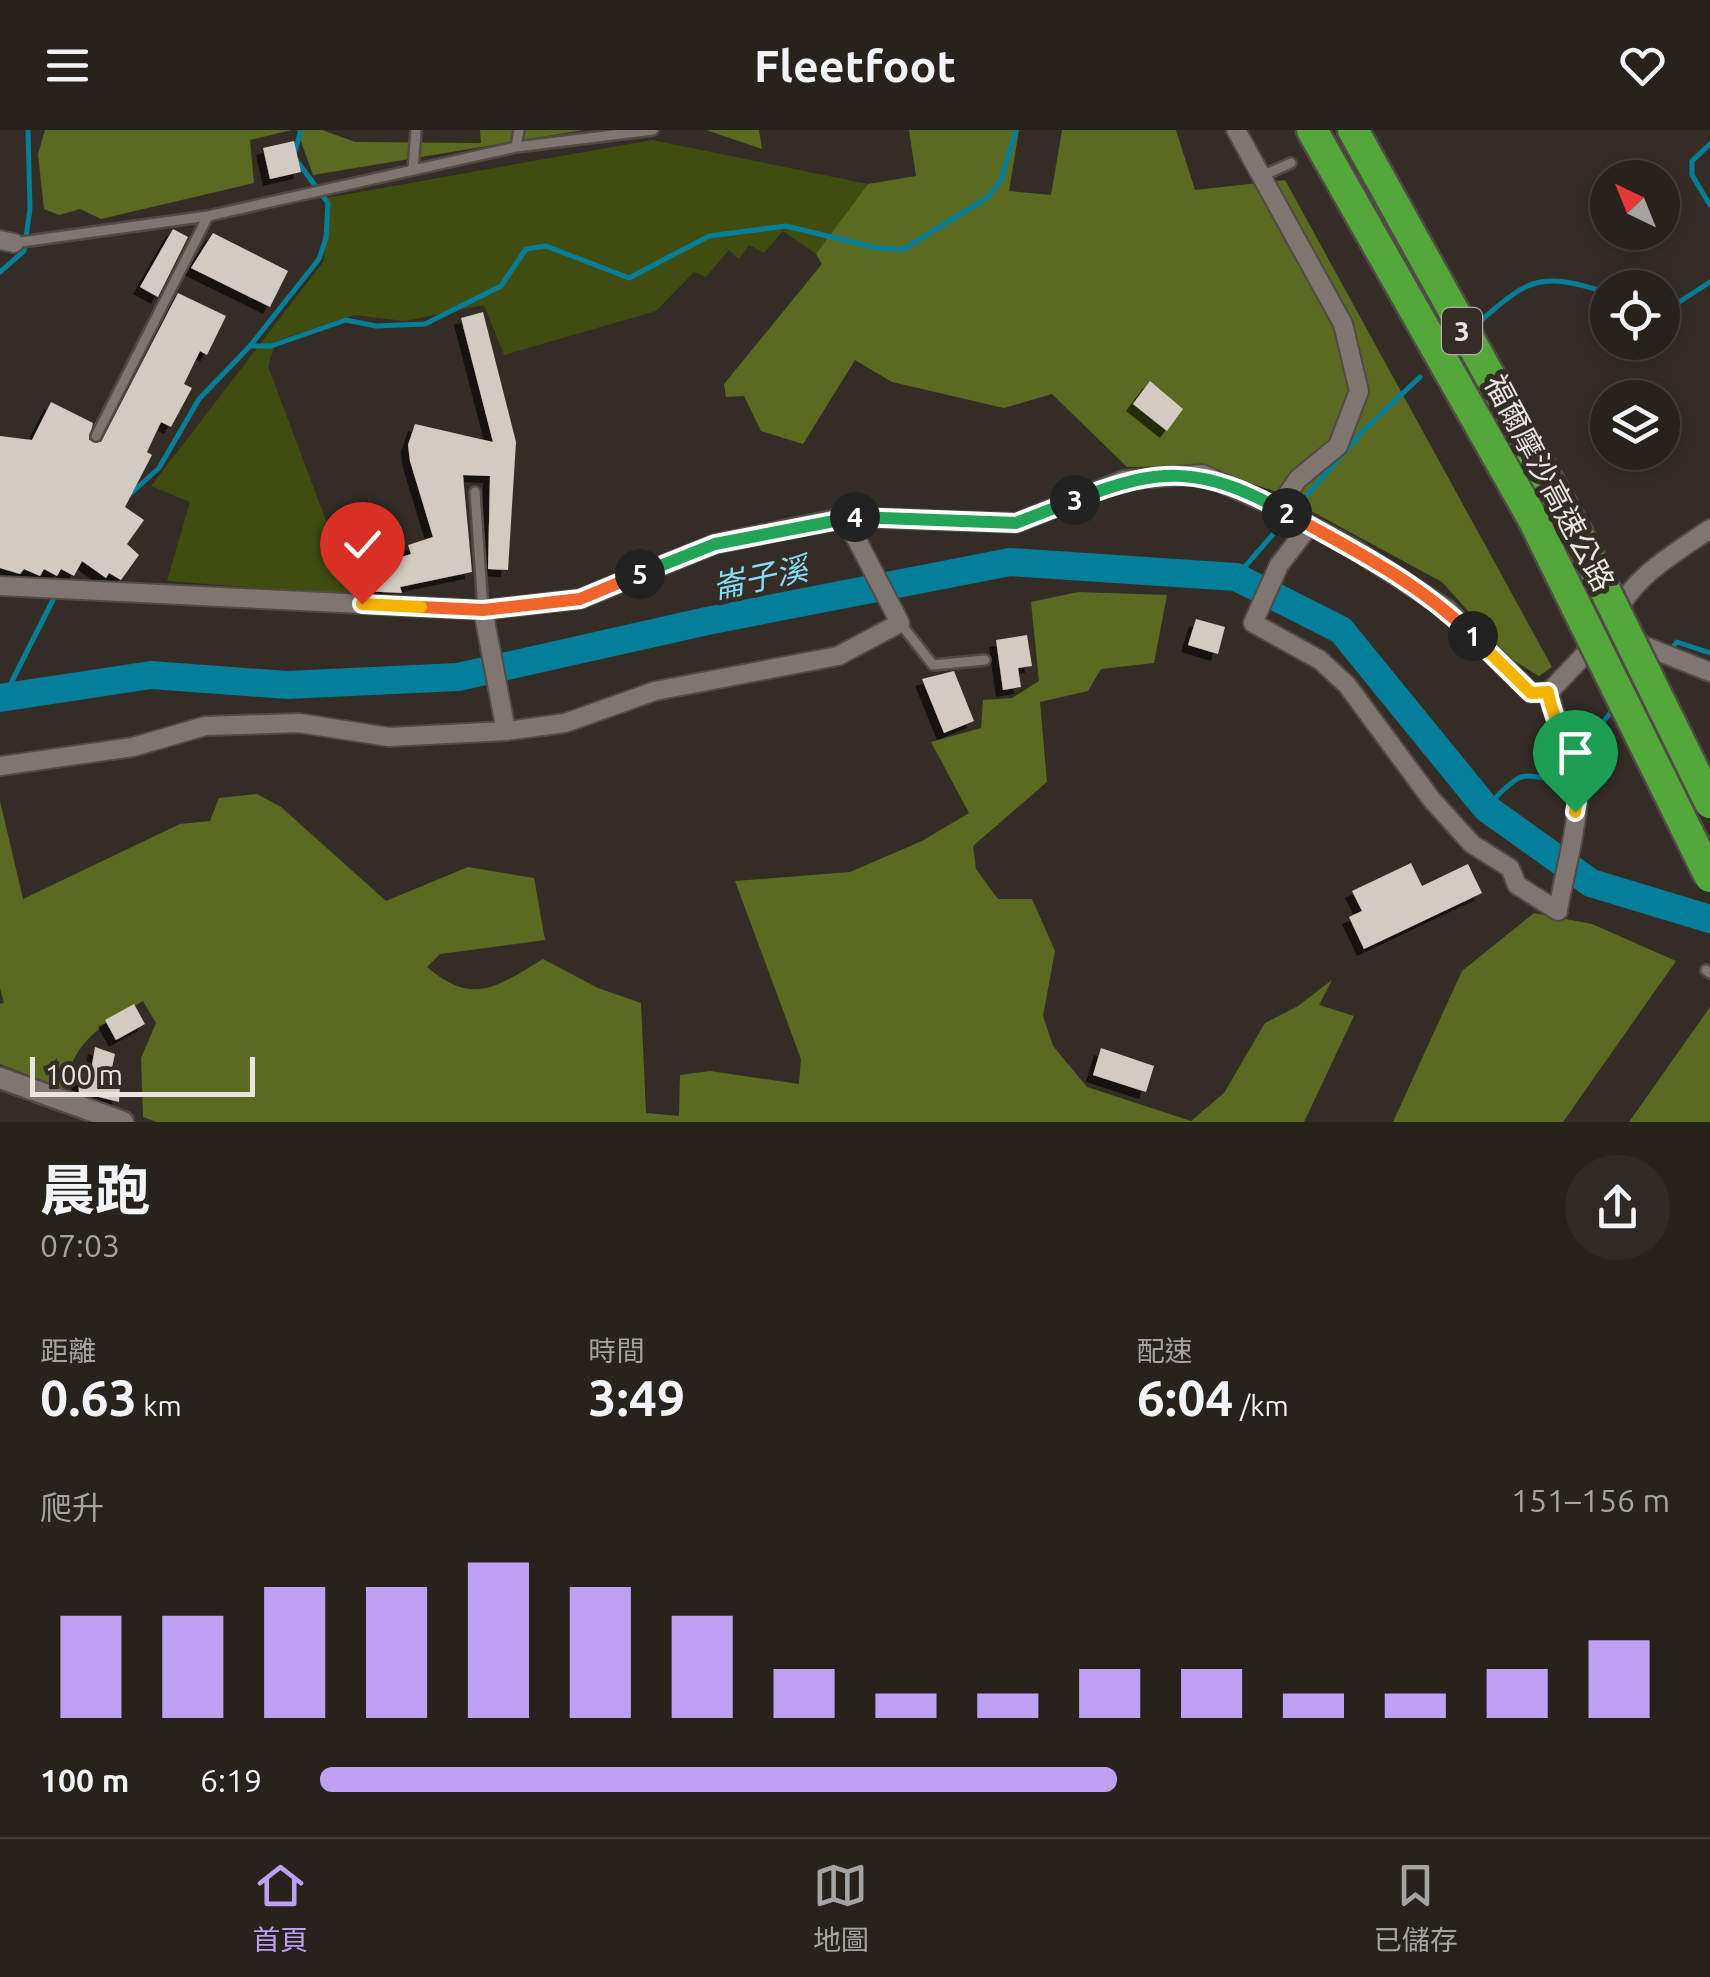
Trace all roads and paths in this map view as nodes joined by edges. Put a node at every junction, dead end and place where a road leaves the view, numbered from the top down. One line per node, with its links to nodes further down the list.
1 (416, 130): 9 (lane)
2 (519, 130): 7 (lane)
3 (652, 130): 7 (lane)
4 (1236, 130): 10 (street)
5 (1312, 130): 29 (highway, 福爾摩沙高速公路 / 3, bridge)
6 (1353, 130): 28 (highway, 福爾摩沙高速公路 / 3, bridge)
7 (516, 148): 9 (lane)
8 (1291, 163): 10 (lane)
9 (412, 170): 11 (lane)
10 (1264, 175): 15 (street)
11 (208, 216): 12 (lane); 13 (lane)
12 (7, 242)
13 (96, 436)
14 (475, 492): 20 (lane)
15 (1278, 508): 16 (street); 17 (street)
16 (845, 516): 20 (street); 21 (street)
17 (1310, 526): 25 (street); 25 (street)
18 (1710, 529): 22 (street)
19 (0, 586): 20 (street)
20 (483, 610): 26 (street)
21 (900, 624): 23 (lane); 26 (street)
22 (1607, 631): 24 (street); 25 (street)
23 (985, 660)
24 (1710, 672)
25 (1548, 692)
26 (506, 731): 27 (street)
27 (0, 766)
28 (1710, 802)
29 (1710, 877)
30 (0, 1078): 31 (street)
31 (123, 1122)

